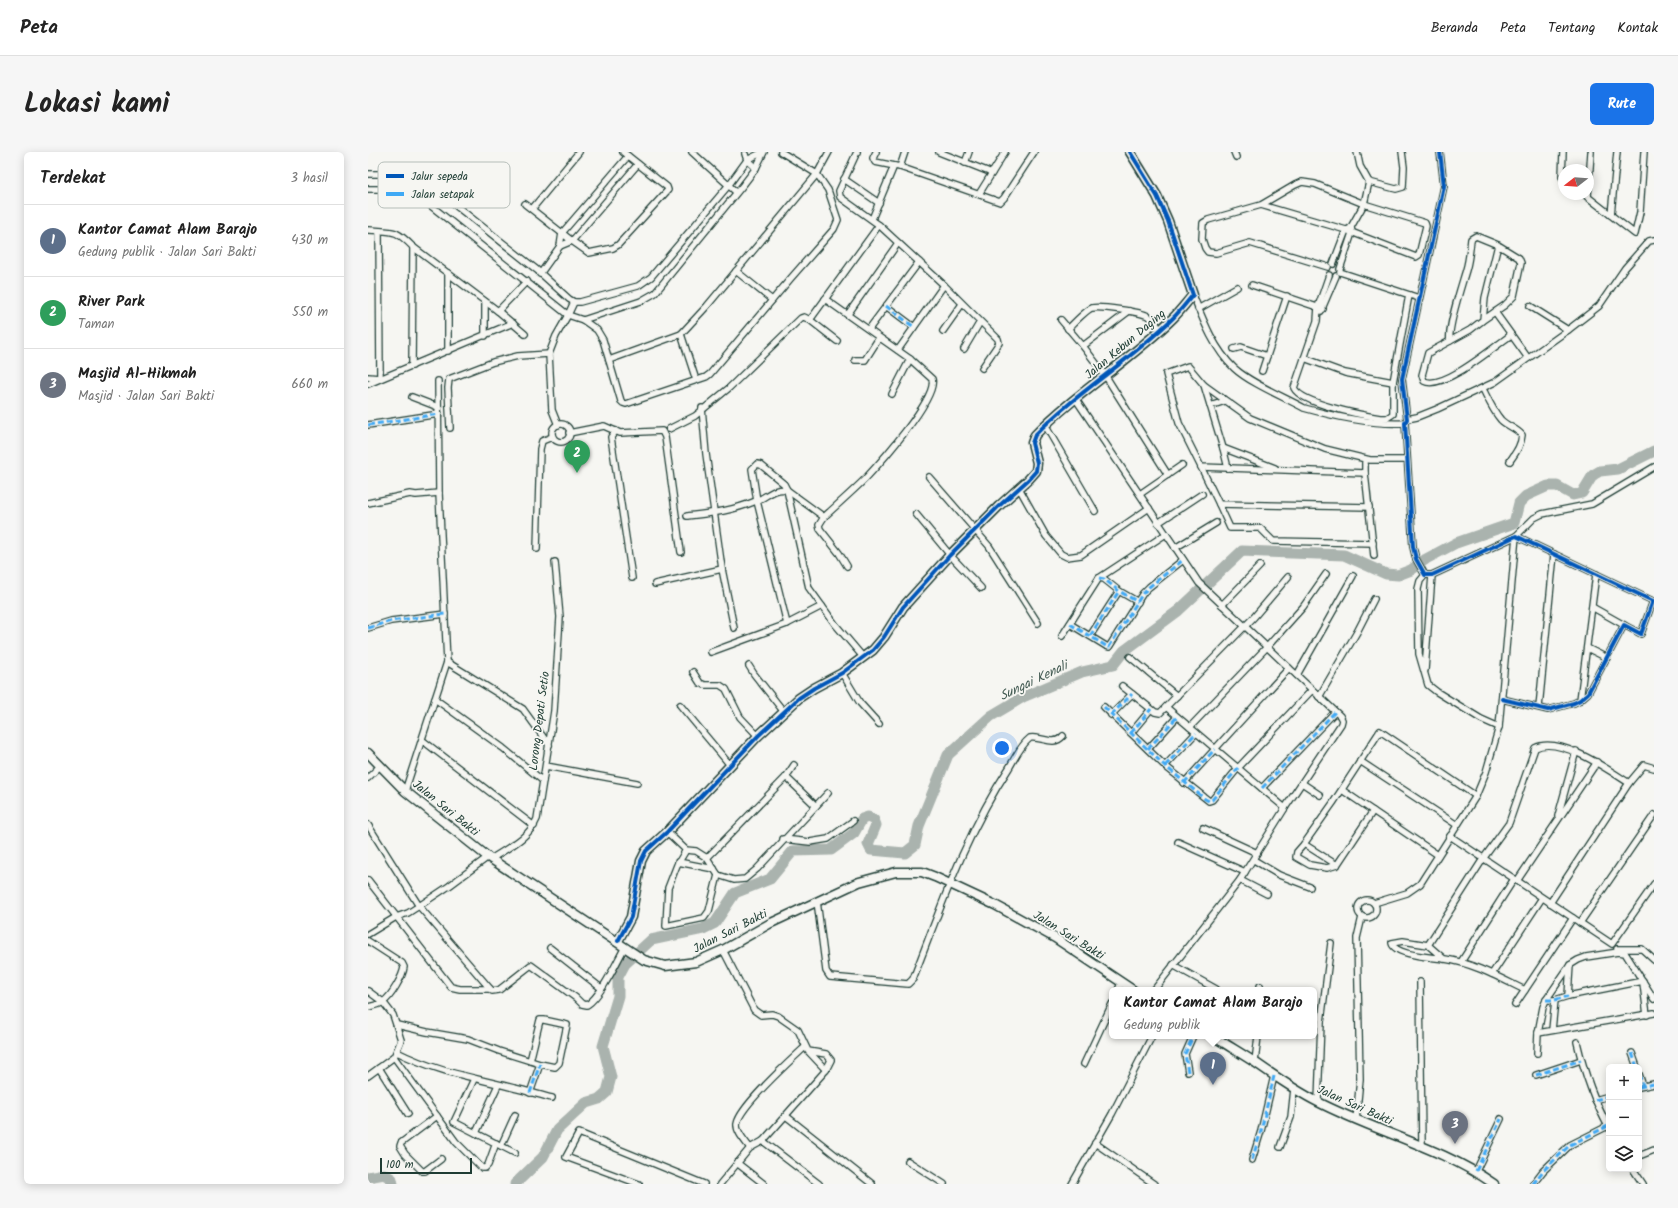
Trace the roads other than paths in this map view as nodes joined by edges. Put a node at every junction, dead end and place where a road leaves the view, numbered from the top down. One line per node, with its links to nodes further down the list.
1 (579, 152): 45 (street)
2 (692, 152): 33 (street)
3 (764, 152): 22 (street); 28 (street)
4 (781, 152): 30 (street)
5 (829, 152): 30 (street)
6 (857, 152): 31 (street)
7 (876, 152): 27 (street)
8 (905, 152): 27 (street)
9 (939, 152): 23 (street)
10 (969, 152): 23 (street)
11 (1005, 152): 29 (street)
12 (1034, 152): 37 (street)
13 (1130, 152): 70 (main road)
14 (1356, 152): 32 (street)
15 (1402, 152): 32 (street)
16 (1440, 152): 73 (street)
17 (1563, 152): 25 (street)
18 (1591, 152): 26 (street)
19 (1617, 152): 46 (street)
20 (1644, 152): 46 (street)
21 (625, 154): 24 (street); 52 (street)
22 (746, 157): 28 (street); 33 (street)
23 (965, 163): 29 (street)
24 (638, 164): 54 (street); 54 (street)
25 (1563, 164)
26 (1590, 164)
27 (897, 167): 37 (street); 39 (street)
28 (756, 168): 36 (street)
29 (992, 173): 37 (street)
30 (817, 174): 61 (street); 75 (street)
31 (844, 179): 39 (street); 47 (street)
32 (1369, 182): 41 (street)
33 (728, 186): 36 (street); 77 (street)
34 (368, 189): 35 (street)
35 (378, 189)
36 (736, 192): 88 (street)
37 (979, 194)
38 (1591, 200): 46 (street)
39 (879, 203): 47 (street)
40 (525, 204): 45 (street)
41 (1364, 204): 42 (street); 50 (street); 50 (street)
42 (1261, 205): 50 (street); 60 (street)
43 (435, 208): 66 (street)
44 (458, 208): 64 (street)
45 (532, 209): 52 (street)
46 (1611, 215)
47 (872, 219): 48 (street)
48 (879, 225): 55 (street); 74 (street)
49 (368, 230): 51 (street)
50 (1350, 230): 60 (street); 62 (street)
51 (379, 231): 58 (street); 124 (street)
52 (562, 233): 54 (street); 57 (street)
53 (1654, 240): 98 (street)
54 (572, 241): 57 (street)
55 (898, 243): 59 (street); 86 (street)
56 (1498, 245): 85 (street); 91 (street); 106 (street)
57 (560, 246): 64 (street)
58 (413, 247): 63 (street); 119 (street)
59 (919, 262): 67 (street); 79 (street)
60 (1330, 266): 62 (street); 65 (street)
61 (736, 271): 75 (street); 101 (street)
62 (1339, 272): 65 (street); 71 (street); 82 (street)
63 (448, 273): 76 (street); 111 (street)
64 (540, 274): 77 (street)
65 (1329, 274): 82 (street)
66 (527, 281): 83 (street); 87 (street)
67 (944, 285): 78 (street); 94 (street)
68 (1252, 285): 72 (street)
69 (1237, 287): 81 (street)
70 (1193, 295): 81 (street); 97 (main road, Jalan Kebun Daging)
71 (1409, 295): 73 (street); 127 (street)
72 (1287, 296): 82 (street); 113 (street)
73 (1419, 298): 139 (street)
74 (825, 299): 86 (street); 89 (street)
75 (772, 300): 125 (street)
76 (485, 302): 83 (street); 103 (street)
77 (574, 302): 87 (street)
78 (962, 304): 92 (street); 99 (street)
79 (886, 306): 94 (street); 95 (street)
80 (1530, 306): 98 (street)
81 (1198, 308): 139 (street)
82 (1321, 308): 114 (street)
83 (498, 311): 93 (street)
84 (1129, 311): 96 (street); 97 (street); 107 (street)
85 (1495, 312): 91 (street); 102 (street)
86 (848, 314): 95 (street)
87 (568, 315): 88 (street); 112 (street)
88 (583, 320): 116 (street)
89 (810, 320): 105 (street); 137 (street)
90 (1060, 320): 96 (street)
91 (1483, 320): 106 (street)
92 (980, 322): 108 (street); 120 (street)
93 (513, 324): 100 (street); 103 (street)
94 (914, 327): 110 (street)
95 (869, 329): 104 (street)
96 (1068, 329): 107 (street)
97 (1160, 330): 122 (main road, Jalan Kebun Daging)
98 (1568, 330): 115 (street)
99 (943, 331)
100 (525, 334)
101 (681, 334): 116 (street); 125 (street)
102 (1511, 335): 106 (street); 115 (street)
103 (484, 336): 111 (street)
104 (880, 338): 110 (street); 117 (street)
105 (837, 341)
106 (1450, 341)
107 (1083, 346): 122 (street)
108 (964, 349)
109 (1234, 349): 113 (street)
110 (898, 350): 118 (street)
111 (448, 351): 119 (street)
112 (549, 354): 140 (street); 143 (street)
113 (1267, 356): 121 (street)
114 (1304, 358): 127 (street); 127 (street)
115 (1528, 358): 130 (street)
116 (609, 360): 125 (street)
117 (855, 360)
118 (910, 360): 131 (street); 174 (street)
119 (412, 366): 124 (street)
120 (982, 368)
121 (1262, 371)
122 (1105, 375): 133 (main road, Jalan Kebun Daging); 158 (street)
123 (368, 377): 124 (street)
124 (380, 378): 128 (street)
125 (696, 380)
126 (438, 381): 136 (street)
127 (1393, 382)
128 (368, 384)
129 (1204, 385): 134 (street); 135 (street); 154 (street)
130 (1483, 389): 139 (street); 151 (street)
131 (892, 394)
132 (412, 397): 136 (street)
133 (1075, 398): 142 (main road, Jalan Kebun Daging); 163 (street)
134 (1225, 401): 135 (street); 149 (street)
135 (1210, 406): 148 (street)
136 (438, 407): 138 (street)
137 (702, 408): 144 (street); 171 (street)
138 (439, 414): 141 (street); 162 (street)
139 (1406, 421): 150 (street)
140 (558, 424): 146 (street); 147 (street)
141 (368, 425)
142 (1045, 425): 160 (main road, Jalan Kebun Daging); 170 (street)
143 (450, 428)
144 (669, 429)
145 (616, 431): 146 (street); 183 (street); 198 (street)
146 (569, 432): 147 (street)
147 (552, 436): 182 (street)
148 (1222, 448): 155 (street); 156 (street)
149 (1365, 459): 150 (street); 157 (street)
150 (1407, 460): 192 (street)
151 (1510, 461)
152 (1182, 465): 158 (street)
153 (1654, 467): 179 (street)
154 (1201, 468): 155 (street); 167 (street)
155 (1228, 468): 156 (street)
156 (1281, 470): 157 (street)
157 (1365, 473): 168 (street)
158 (1168, 475): 163 (street)
159 (928, 477): 177 (street)
160 (1019, 488): 169 (street); 177 (main road)
161 (787, 490): 165 (street); 165 (street); 174 (street); 206 (street)
162 (439, 493): 166 (street); 208 (street)
163 (1140, 494): 169 (street)
164 (1202, 494): 175 (street)
165 (757, 501): 171 (street); 210 (street)
166 (368, 503)
167 (1219, 504): 168 (street); 180 (street)
168 (1369, 507): 180 (street)
169 (1149, 508): 175 (street)
170 (1095, 511)
171 (715, 513): 173 (street); 191 (street)
172 (916, 514): 185 (street)
173 (687, 516)
174 (824, 517): 189 (street)
175 (1158, 523): 178 (street)
176 (1216, 523): 181 (street)
177 (975, 530): 185 (main road); 209 (street)
178 (1166, 534): 181 (street); 199 (street)
179 (1516, 536): 184 (street); 195 (street); 237 (street)
180 (1373, 543): 186 (street)
181 (1175, 548): 187 (street)
182 (537, 549)
183 (681, 552)
184 (1554, 554): 194 (street); 242 (street)
185 (950, 555): 201 (street); 221 (main road)
186 (1374, 556)
187 (1183, 560): 204 (street); 205 (street)
188 (555, 562): 256 (street, Lorong Depati Setio)
189 (847, 566)
190 (1260, 566): 205 (street)
191 (722, 569): 200 (street); 215 (street)
192 (1423, 573): 195 (street); 228 (street)
193 (1326, 574): 218 (street)
194 (1596, 574): 207 (street); 212 (street)
195 (1432, 575): 228 (street)
196 (1353, 576): 230 (street)
197 (1288, 577): 213 (street)
198 (632, 578)
199 (1099, 578): 202 (street); 211 (street)
200 (654, 584)
201 (981, 588)
202 (1119, 591): 204 (street); 217 (street)
203 (1374, 599): 235 (street)
204 (1138, 602): 217 (street)
205 (1222, 605): 213 (street)
206 (822, 606): 210 (street); 221 (street)
207 (1592, 607): 212 (street); 219 (street)
208 (445, 614): 214 (street); 224 (street)
209 (1038, 623)
210 (787, 624): 220 (street)
211 (1070, 624): 216 (street); 217 (street)
212 (1624, 625): 223 (street)
213 (1244, 627): 218 (street); 234 (street)
214 (368, 628)
215 (734, 628)
216 (1062, 636)
217 (1090, 636)
218 (1267, 647): 226 (street); 249 (street)
219 (1587, 648): 223 (street); 238 (street)
220 (711, 652)
221 (863, 657): 229 (main road)
222 (1130, 657): 234 (street)
223 (1607, 658): 238 (street)
224 (447, 662): 236 (street); 256 (street)
225 (749, 666): 244 (street)
226 (1289, 668): 230 (street); 258 (street)
227 (693, 672): 253 (street)
228 (1425, 672): 250 (street)
229 (842, 673): 244 (main road); 248 (street)
230 (1297, 676): 232 (street)
231 (1122, 686): 233 (street)
232 (1312, 690): 235 (street); 268 (street)
233 (1132, 694): 243 (street); 246 (street)
234 (1177, 696): 240 (street)
235 (1319, 697): 245 (street)
236 (435, 699): 255 (street); 272 (street)
237 (1502, 699): 242 (street); 250 (street)
238 (1580, 700): 242 (street)
239 (680, 704): 263 (street)
240 (1166, 707): 243 (street); 247 (street)
241 (1104, 708): 246 (street)
242 (1539, 708)
243 (1151, 709): 251 (street)
244 (784, 712): 253 (main road)
245 (1335, 712): 275 (street); 277 (street)
246 (1111, 715): 251 (street)
247 (1177, 717): 249 (street); 257 (street)
248 (879, 724)
249 (1190, 727): 252 (street)
250 (1499, 727): 282 (street)
251 (1131, 733): 257 (street)
252 (1196, 733): 258 (street); 267 (street)
253 (758, 736): 263 (main road)
254 (1062, 736): 313 (street)
255 (422, 740): 279 (street); 290 (street)
256 (549, 745): 266 (street, Lorong Depati Setio)
257 (1148, 749): 267 (street)
258 (1215, 749): 268 (street); 274 (street)
259 (1576, 751): 262 (street); 288 (street); 303 (street)
260 (368, 753): 265 (main road, Jalan Sari Bakti)
261 (1360, 761): 278 (street); 282 (street); 291 (street)
262 (1597, 762): 276 (street); 288 (street)
263 (730, 765): 293 (main road)
264 (794, 765): 270 (street)
265 (380, 766): 271 (street); 279 (main road, Jalan Sari Bakti)
266 (546, 766): 272 (street, Lorong Depati Setio); 273 (street)
267 (1165, 766): 274 (street)
268 (1238, 768): 274 (street); 277 (street)
269 (1654, 768): 276 (street)
270 (786, 777): 283 (street); 302 (street)
271 (368, 778)
272 (543, 781): 290 (street, Lorong Depati Setio)
273 (636, 783)
274 (1184, 783)
275 (1302, 783): 281 (street); 284 (street)
276 (1629, 783): 320 (street)
277 (1262, 788): 284 (street)
278 (1342, 790): 285 (street); 297 (street)
279 (405, 791): 301 (main road, Jalan Sari Bakti)
280 (828, 794): 283 (street)
281 (1320, 795)
282 (1476, 796): 291 (street)
283 (816, 806): 295 (street)
284 (1285, 808): 299 (street)
285 (1372, 811): 300 (street); 306 (street)
286 (1654, 815): 325 (street)
287 (853, 821): 295 (street)
288 (1556, 822): 312 (street)
289 (368, 825): 321 (street)
290 (534, 826): 301 (street)
291 (1457, 826): 294 (street)
292 (1203, 828): 299 (street)
293 (667, 832): 298 (street); 328 (main road)
294 (1450, 836): 300 (street); 303 (street)
295 (783, 840): 309 (street)
296 (1178, 842): 308 (street)
297 (1304, 844): 306 (street); 306 (street)
298 (686, 850): 302 (street); 305 (street)
299 (1257, 853): 304 (street)
300 (1438, 855): 319 (street)
301 (489, 858): 321 (street); 328 (main road, Jalan Sari Bakti)
302 (707, 858): 307 (street)
303 (1483, 859): 312 (street); 330 (street)
304 (1254, 860): 308 (street); 315 (street)
305 (678, 862): 307 (street); 309 (street)
306 (1337, 865)
307 (714, 869): 309 (street)
308 (1244, 872): 311 (street)
309 (718, 875)
310 (368, 880): 322 (street)
311 (1240, 880): 316 (street); 338 (street)
312 (1515, 880): 317 (street); 337 (street)
313 (949, 884): 318 (main road, Jalan Sari Bakti); 318 (street); 343 (main road, Jalan Sari Bakti)
314 (1654, 884): 325 (street)
315 (1310, 887)
316 (1267, 894)
317 (1542, 898): 320 (street); 340 (street)
318 (817, 901): 333 (main road, Jalan Sari Bakti)
319 (1374, 903): 323 (street); 323 (street)
320 (1550, 903): 324 (street)
321 (419, 906): 322 (street); 347 (street)
322 (396, 917): 326 (street); 347 (street)
323 (1362, 918): 399 (street)
324 (1573, 918): 325 (street); 348 (street)
325 (1580, 923)
326 (368, 934)
327 (368, 941): 354 (street)
328 (618, 941): 332 (main road, Jalan Sari Bakti)
329 (1331, 943): 393 (street)
330 (1428, 944): 335 (street); 335 (street)
331 (550, 948): 346 (street)
332 (628, 949): 333 (main road, Jalan Sari Bakti); 346 (street)
333 (723, 950): 368 (street)
334 (1610, 953): 336 (street); 339 (street); 341 (street)
335 (1444, 959): 337 (street)
336 (1654, 960)
337 (1461, 962): 340 (street)
338 (1173, 965): 344 (street); 345 (street)
339 (1570, 965): 350 (street); 352 (street)
340 (1492, 974): 348 (street)
341 (1642, 981): 350 (street); 351 (street); 359 (street)
342 (1420, 982): 406 (street)
343 (1120, 987)
344 (1155, 987)
345 (1212, 987)
346 (601, 988): 347 (street)
347 (490, 989)
348 (1525, 990): 355 (street)
349 (368, 991): 354 (street)
350 (1568, 996): 353 (street)
351 (1654, 999)
352 (1546, 1000): 353 (street); 362 (street)
353 (1554, 1000): 361 (street)
354 (383, 1002): 356 (street); 360 (street)
355 (1515, 1005)
356 (368, 1007)
357 (1109, 1010): 376 (street)
358 (1654, 1013): 359 (street)
359 (1647, 1015): 361 (street)
360 (397, 1025): 371 (street); 373 (street)
361 (1552, 1030): 362 (street)
362 (1538, 1033): 369 (street)
363 (1150, 1039): 404 (street)
364 (1192, 1039): 380 (street)
365 (1217, 1039): 374 (main road, Jalan Sari Bakti)
366 (1258, 1039): 374 (street)
367 (1577, 1042): 372 (street)
368 (807, 1049): 379 (street); 379 (street); 408 (street)
369 (1537, 1053)
370 (1632, 1053): 377 (street)
371 (396, 1054): 378 (street); 384 (street); 396 (street)
372 (1581, 1060): 381 (street); 392 (street)
373 (530, 1061): 375 (street); 375 (street)
374 (1255, 1062): 383 (main road, Jalan Sari Bakti)
375 (540, 1064): 389 (street)
376 (1084, 1064)
377 (1636, 1064)
378 (380, 1068): 382 (street); 394 (street)
379 (826, 1070): 397 (street)
380 (1188, 1072)
381 (1536, 1075)
382 (368, 1076)
383 (1274, 1076): 388 (main road, Jalan Sari Bakti); 413 (street)
384 (474, 1079): 386 (street); 402 (street)
385 (1654, 1084): 387 (street)
386 (498, 1085): 389 (street); 402 (street)
387 (1642, 1087)
388 (1294, 1089): 393 (main road, Jalan Sari Bakti); 407 (street)
389 (530, 1093): 391 (street)
390 (1606, 1097): 392 (street)
391 (552, 1098)
392 (1595, 1100): 400 (street)
393 (1318, 1102): 399 (main road, Jalan Sari Bakti)
394 (408, 1114)
395 (515, 1115): 405 (street)
396 (437, 1116): 405 (street); 412 (street)
397 (786, 1116): 403 (street); 424 (street)
398 (1501, 1119): 416 (street)
399 (1356, 1120): 406 (main road, Jalan Sari Bakti)
400 (1606, 1123)
401 (1606, 1128): 429 (street)
402 (476, 1133): 405 (street)
403 (763, 1141): 408 (street); 423 (street)
404 (1095, 1143): 426 (street); 427 (street)
405 (498, 1144): 410 (street)
406 (1422, 1146): 416 (main road, Jalan Sari Bakti)
407 (1280, 1147)
408 (750, 1148): 415 (street)
409 (1654, 1150): 411 (street)
410 (515, 1153)
411 (1642, 1155)
412 (441, 1159)
413 (1252, 1160)
414 (908, 1162): 425 (street)
415 (737, 1163): 421 (street); 422 (street)
416 (1476, 1171): 428 (main road, Jalan Sari Bakti)
417 (1635, 1172): 430 (street)
418 (694, 1182): 419 (street); 420 (street)
419 (639, 1184)
420 (704, 1184)
421 (720, 1184)
422 (764, 1184)
423 (819, 1184)
424 (872, 1184)
425 (944, 1184)
426 (1072, 1184)
427 (1154, 1184)
428 (1494, 1184)
429 (1532, 1184)
430 (1643, 1184)

